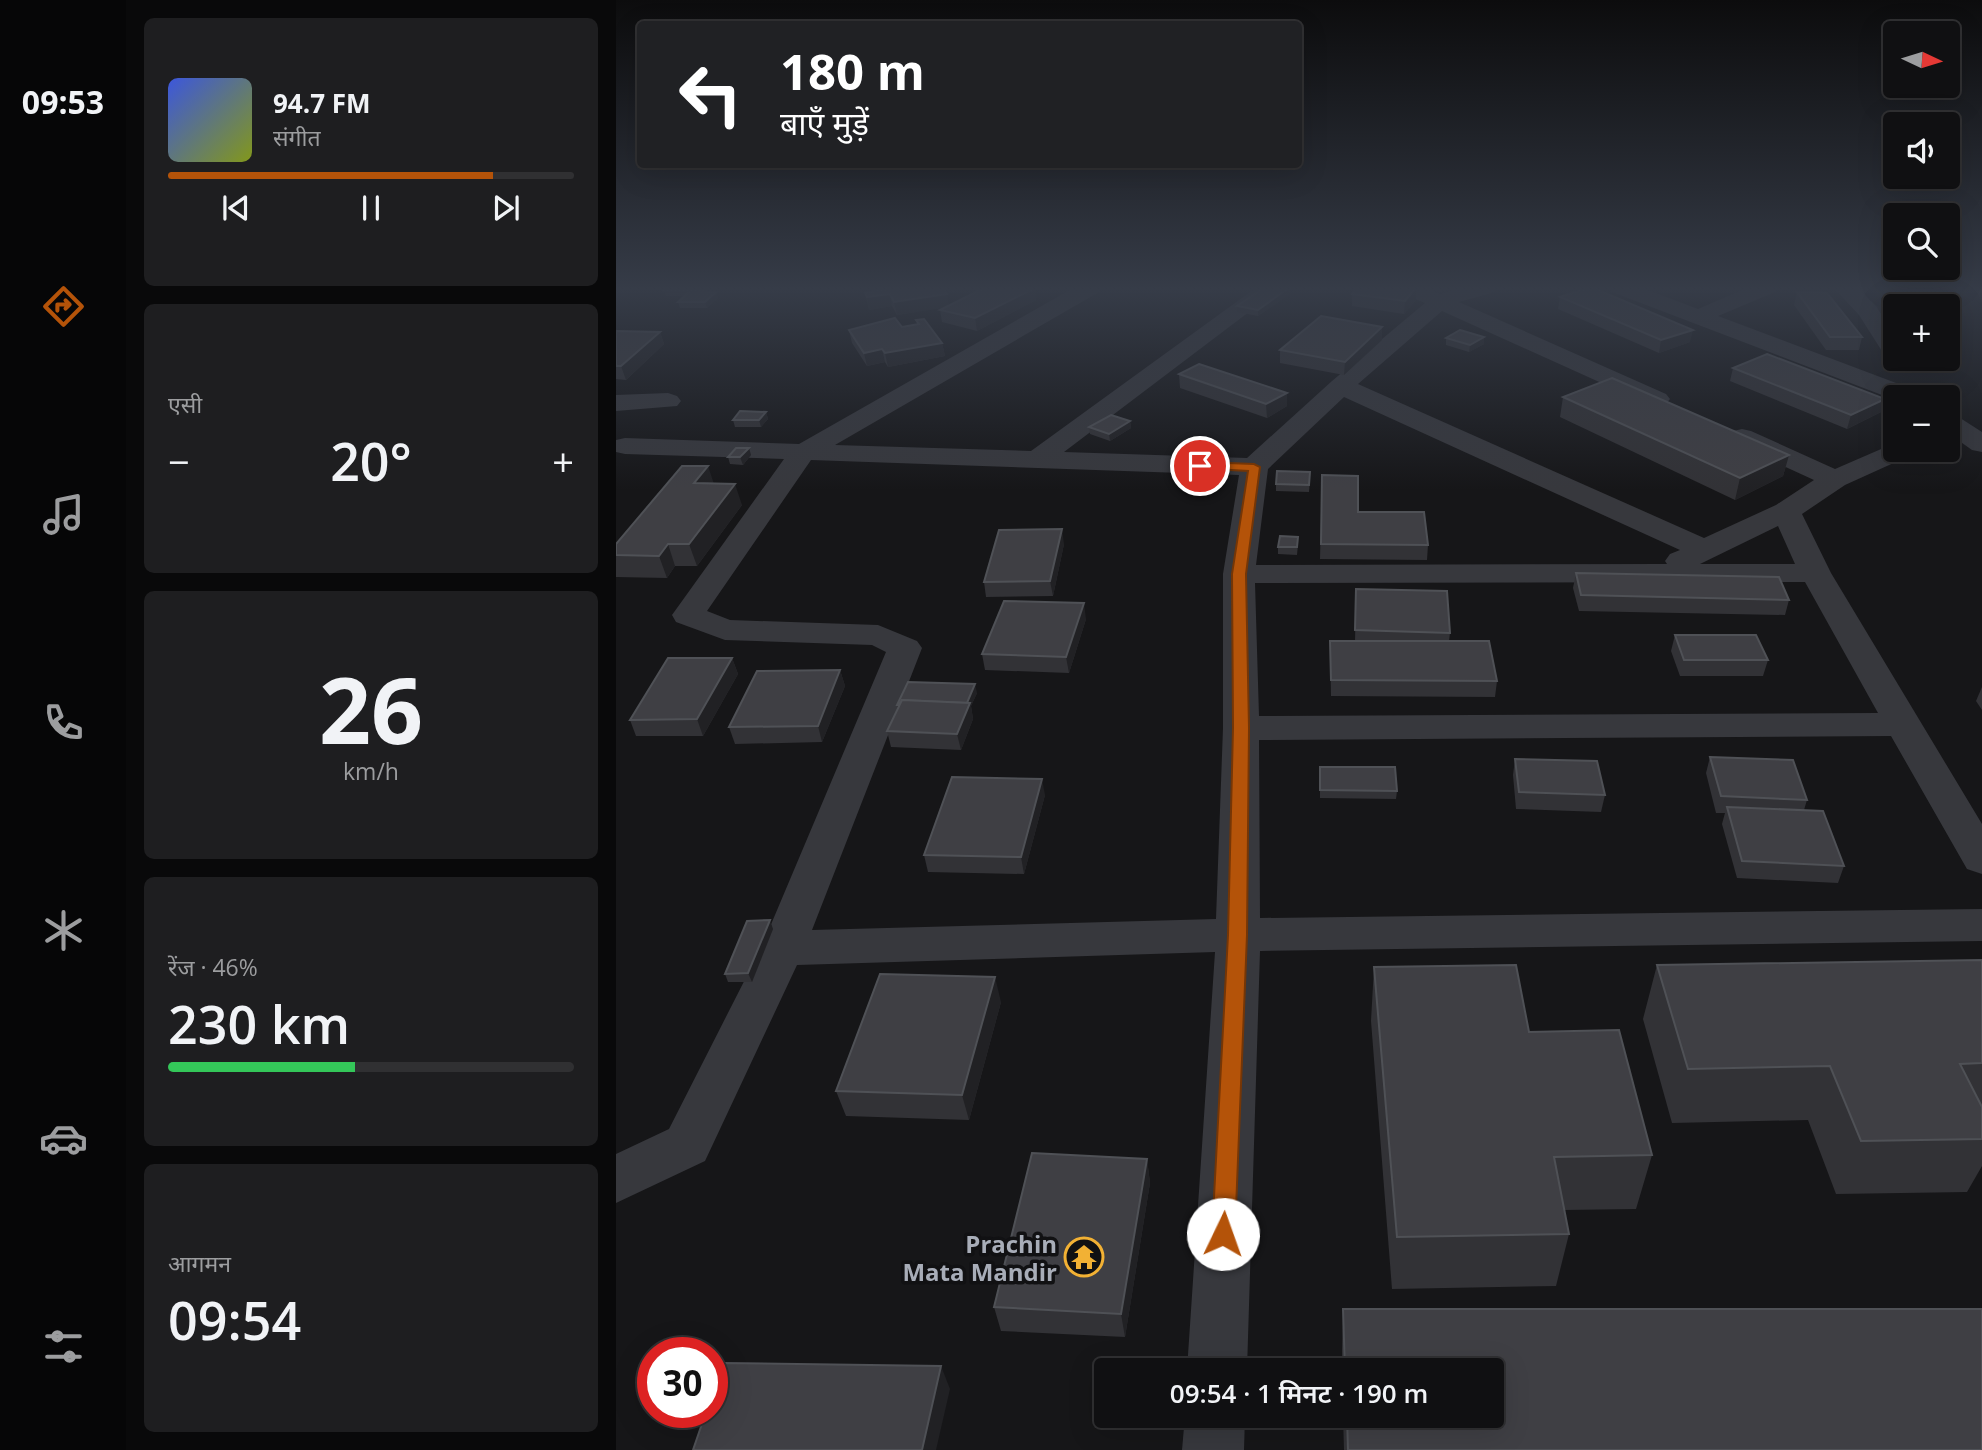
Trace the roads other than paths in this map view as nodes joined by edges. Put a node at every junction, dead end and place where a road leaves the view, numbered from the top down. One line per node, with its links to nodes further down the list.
1 (974, 355): 17 (street)
2 (1179, 355): 19 (street)
3 (1378, 355): 7 (street)
4 (1560, 355): 11 (street)
5 (1798, 355): 8 (street)
6 (920, 367): 16 (street)
7 (1341, 386): 20 (street); 23 (street)
8 (1883, 386)
9 (668, 401): 10 (street)
10 (616, 403)
11 (1682, 410)
12 (1720, 427): 21 (street)
13 (1960, 431): 14 (street)
14 (1982, 444)
15 (625, 446): 16 (street)
16 (764, 452): 17 (street)
17 (803, 453): 19 (street); 32 (street)
18 (1883, 457): 21 (street)
19 (1035, 461): 20 (street)
20 (1254, 467): 25 (street)
21 (1835, 479): 22 (street)
22 (1786, 511): 23 (street); 24 (street)
23 (1703, 549): 26 (street)
24 (1815, 573): 26 (street); 27 (street)
25 (1239, 574): 26 (street); 28 (street)
26 (1659, 574)
27 (1903, 724): 28 (street); 29 (street)
28 (1241, 728): 31 (street)
29 (1982, 859)
30 (1982, 925): 31 (street)
31 (1238, 935): 32 (street); 34 (street)
32 (783, 948): 33 (street)
33 (616, 1180)
34 (1218, 1358)
35 (1214, 1428): 36 (street)
36 (1213, 1450)

